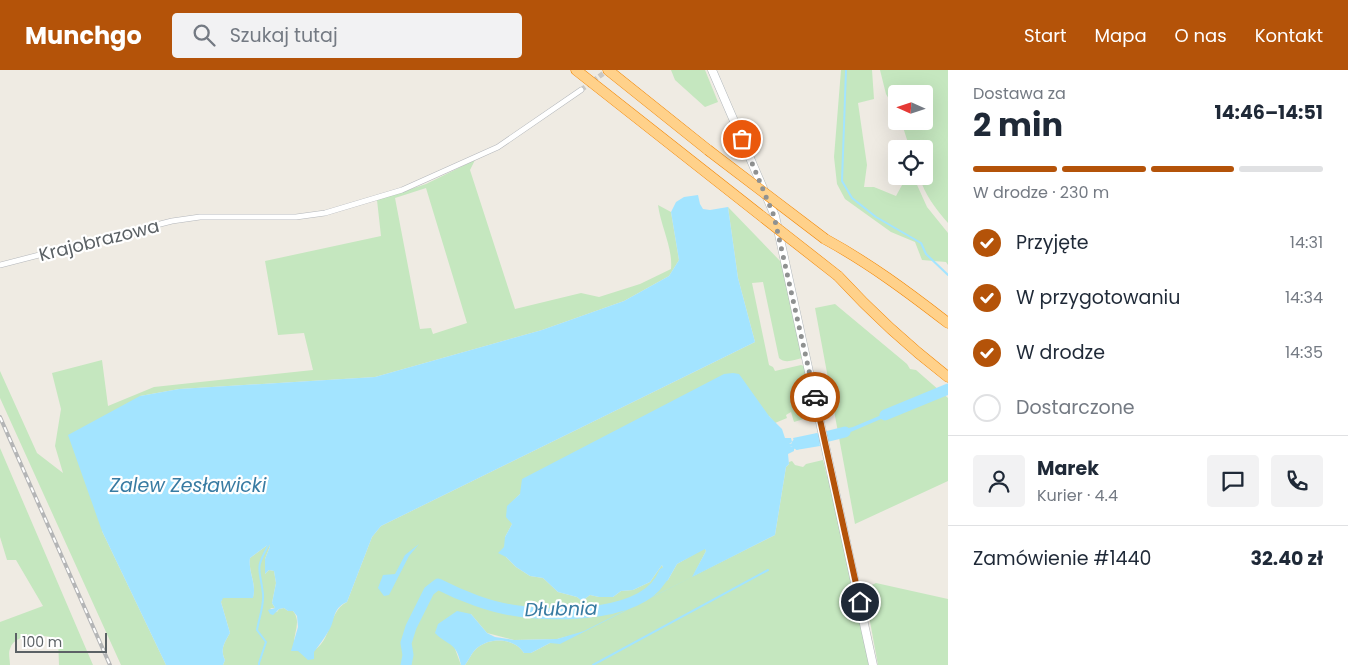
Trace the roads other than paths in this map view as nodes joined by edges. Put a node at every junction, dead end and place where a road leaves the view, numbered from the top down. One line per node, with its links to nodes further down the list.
1 (576, 70): 7 (highway, bridge)
2 (608, 70): 6 (highway, bridge)
3 (712, 70): 8 (street)
4 (581, 90): 5 (street, Krajobrazowa)
5 (0, 265)
6 (948, 323)
7 (948, 376)
8 (873, 665)

